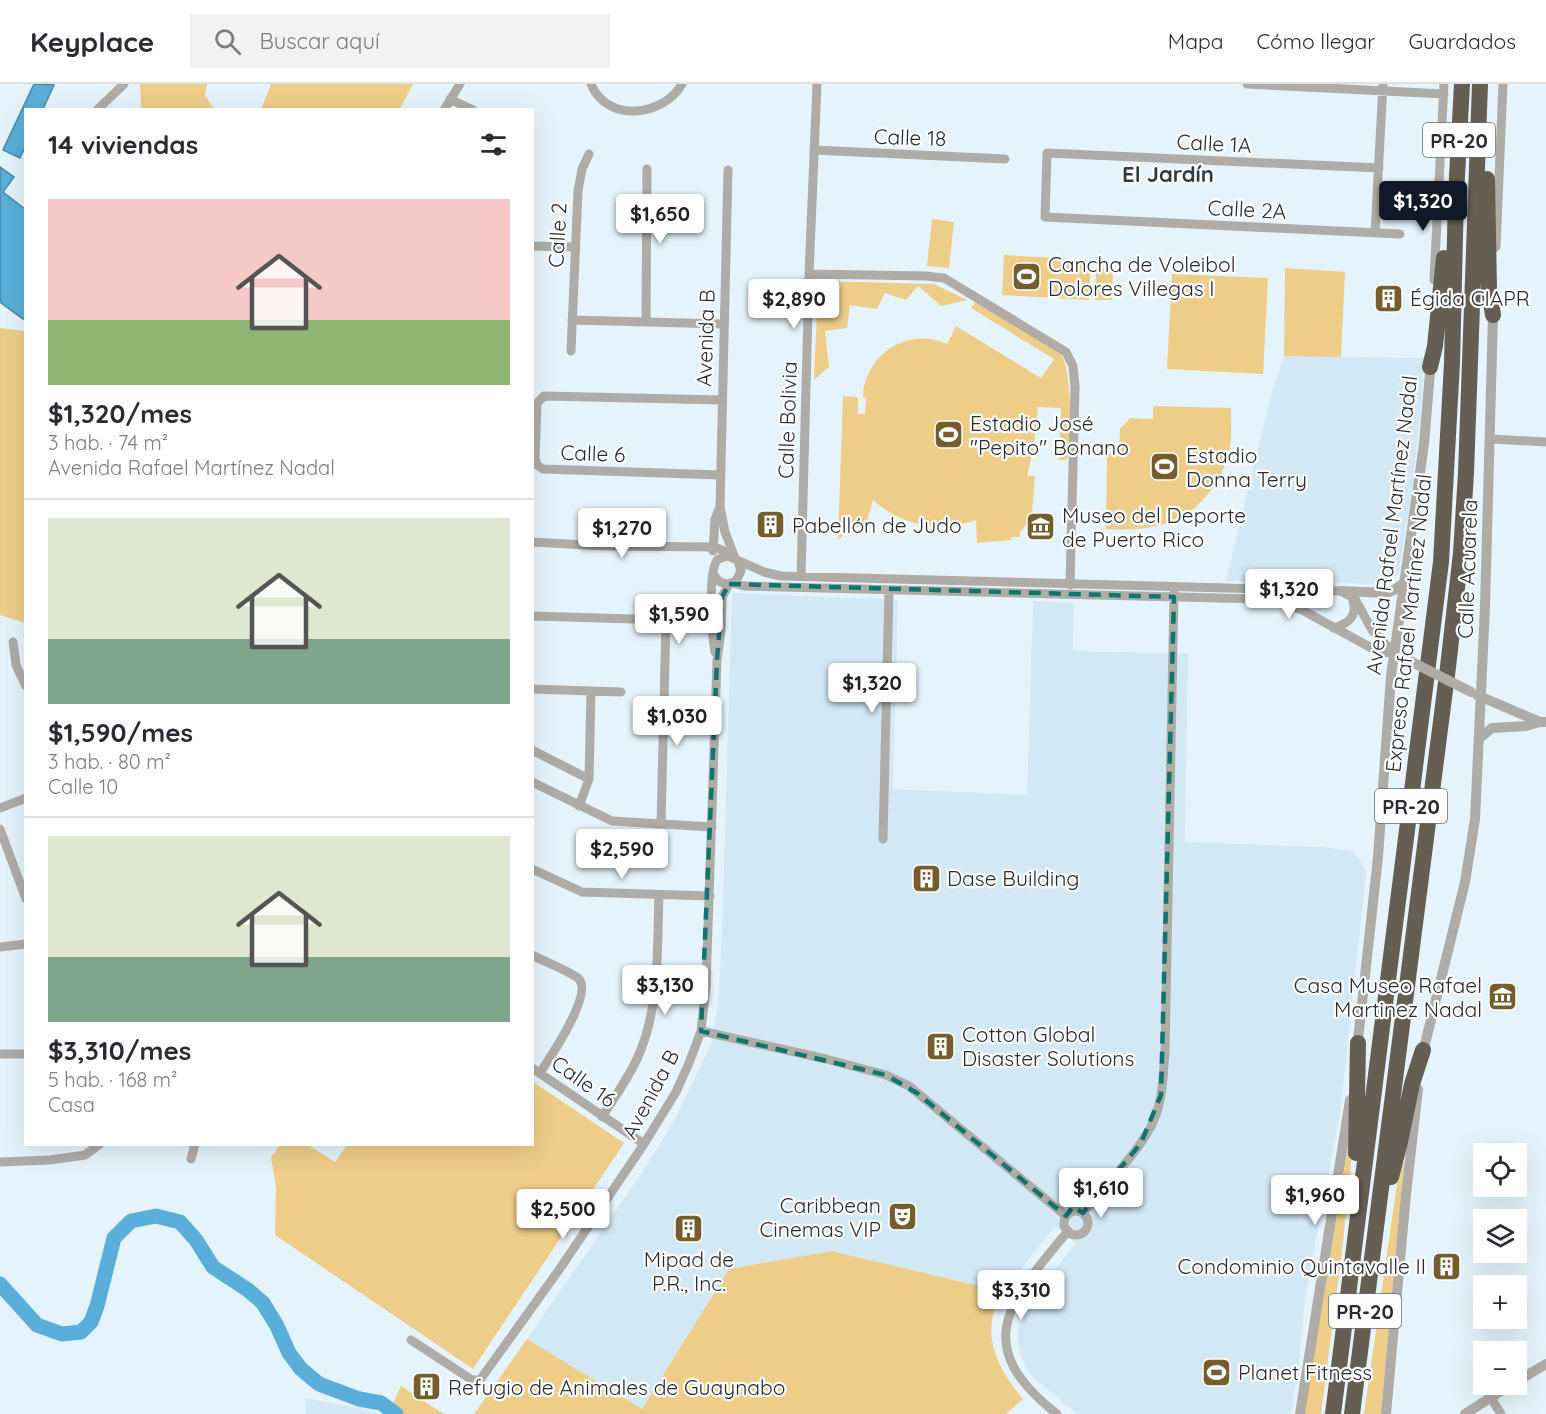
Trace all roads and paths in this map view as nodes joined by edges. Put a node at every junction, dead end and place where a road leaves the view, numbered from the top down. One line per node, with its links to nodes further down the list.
1 (124, 84): 13 (street)
2 (460, 84): 12 (street)
3 (591, 84): 4 (street)
4 (682, 84)
5 (817, 84): 17 (street, Calle Bolivia)
6 (1247, 84): 10 (street)
7 (1462, 84): 24 (highway, Expreso Rafael Martínez Nadal / PR-20)
8 (1480, 84): 16 (highway, Expreso Rafael Martínez Nadal / PR-20)
9 (1503, 84): 30 (street, Calle Acuarela)
10 (1383, 87): 11 (street); 21 (street)
11 (1444, 89): 35 (street, Avenida Rafael Martínez Nadal)
12 (450, 99): 14 (street); 15 (street)
13 (99, 108)
14 (445, 108)
15 (469, 108)
16 (1479, 122): 30 (highway); 97 (highway, Expreso Rafael Martínez Nadal / PR-20)
17 (814, 150): 20 (street, Calle 18); 29 (street, Calle Bolivia)
18 (1047, 153): 21 (street, Calle 1A); 25 (street, Calle 2A)
19 (589, 154): 28 (street, Calle 2)
20 (1005, 159)
21 (1379, 168): 25 (street)
22 (647, 169): 32 (street)
23 (728, 170): 33 (street, Avenida B)
24 (1456, 195): 35 (highway); 96 (highway, Expreso Rafael Martínez Nadal / PR-20)
25 (1375, 233): 26 (street, Calle 2A)
26 (1400, 234)
27 (534, 246): 28 (street)
28 (574, 247): 31 (street, Calle 2)
29 (809, 274): 46 (street, Calle Bolivia); 49 (street)
30 (1493, 315): 37 (street, Calle Acuarela)
31 (572, 320): 32 (street); 34 (street, Calle 2)
32 (646, 322): 33 (street)
33 (723, 324): 36 (street, Avenida B)
34 (571, 351)
35 (1430, 370): 47 (street, Avenida Rafael Martínez Nadal)
36 (722, 400): 39 (street, Avenida B); 39 (street, Calle 6)
37 (1491, 440): 38 (street); 64 (street, Calle Acuarela)
38 (1546, 442)
39 (720, 475): 40 (street, Avenida B)
40 (720, 507): 42 (street, Avenida B); 43 (street, Avenida B)
41 (534, 542): 42 (street)
42 (714, 547): 43 (street); 44 (street, Avenida B)
43 (734, 558): 44 (street); 46 (street); 48 (street)
44 (714, 565): 45 (street)
45 (714, 575): 48 (street); 59 (street, Avenida B)
46 (801, 576): 49 (street)
47 (1405, 582): 52 (street); 58 (street, Avenida Rafael Martínez Nadal)
48 (731, 583): 50 (street); 59 (street, Avenida B)
49 (1070, 585): 51 (street)
50 (889, 590): 51 (street); 76 (street)
51 (1174, 592): 52 (street); 56 (street); 98 (street)
52 (1346, 593): 56 (street); 58 (street)
53 (534, 616): 54 (street)
54 (666, 620): 55 (street); 73 (street)
55 (700, 621)
56 (1333, 628): 58 (street)
57 (14, 642): 60 (street)
58 (1394, 653): 64 (street, bridge); 85 (street, Avenida Rafael Martínez Nadal)
59 (717, 660): 74 (street, Avenida B)
60 (24, 682)
61 (534, 690): 62 (street)
62 (591, 691): 63 (street); 68 (street)
63 (621, 692)
64 (1476, 695): 65 (street); 66 (street, Calle Acuarela)
65 (1543, 722): 66 (street)
66 (1480, 738): 86 (street, Calle Acuarela)
67 (534, 751): 68 (street)
68 (589, 779): 71 (street)
69 (534, 783): 71 (street)
70 (24, 799): 72 (street)
71 (579, 806): 73 (street)
72 (0, 808)
73 (661, 824): 74 (street)
74 (712, 827): 80 (street, Avenida B)
75 (0, 829): 78 (street)
76 (883, 839)
77 (534, 870): 79 (street)
78 (24, 894)
79 (659, 895): 80 (street); 90 (street)
80 (710, 896): 84 (street, Avenida B)
81 (24, 944): 82 (street)
82 (0, 947)
83 (534, 957): 89 (street)
84 (701, 1031): 91 (street, Avenida B); 99 (street)
85 (1358, 1043): 96 (highway); 107 (street, Avenida Rafael Martínez Nadal)
86 (1423, 1050): 97 (highway); 110 (street, Calle Acuarela)
87 (0, 1054): 88 (street)
88 (24, 1054)
89 (536, 1070): 90 (street, Calle 16)
90 (602, 1117): 91 (street, Calle 16)
91 (644, 1144): 101 (street, Avenida B)
92 (97, 1146): 95 (street)
93 (194, 1146): 94 (street)
94 (191, 1160)
95 (0, 1162)
96 (1360, 1205): 108 (highway, Expreso Rafael Martínez Nadal / PR-20)
97 (1378, 1209): 109 (highway, Expreso Rafael Martínez Nadal / PR-20)
98 (1083, 1213): 99 (street); 100 (street)
99 (1066, 1216): 100 (street)
100 (1068, 1231): 106 (street)
101 (411, 1340)
102 (1546, 1364): 103 (street)
103 (1527, 1375)
104 (1496, 1395): 105 (street)
105 (1491, 1398): 111 (street); 112 (street)
106 (1057, 1414)
107 (1300, 1414)
108 (1333, 1414)
109 (1352, 1414)
110 (1386, 1414)
111 (1465, 1414)
112 (1501, 1414)

